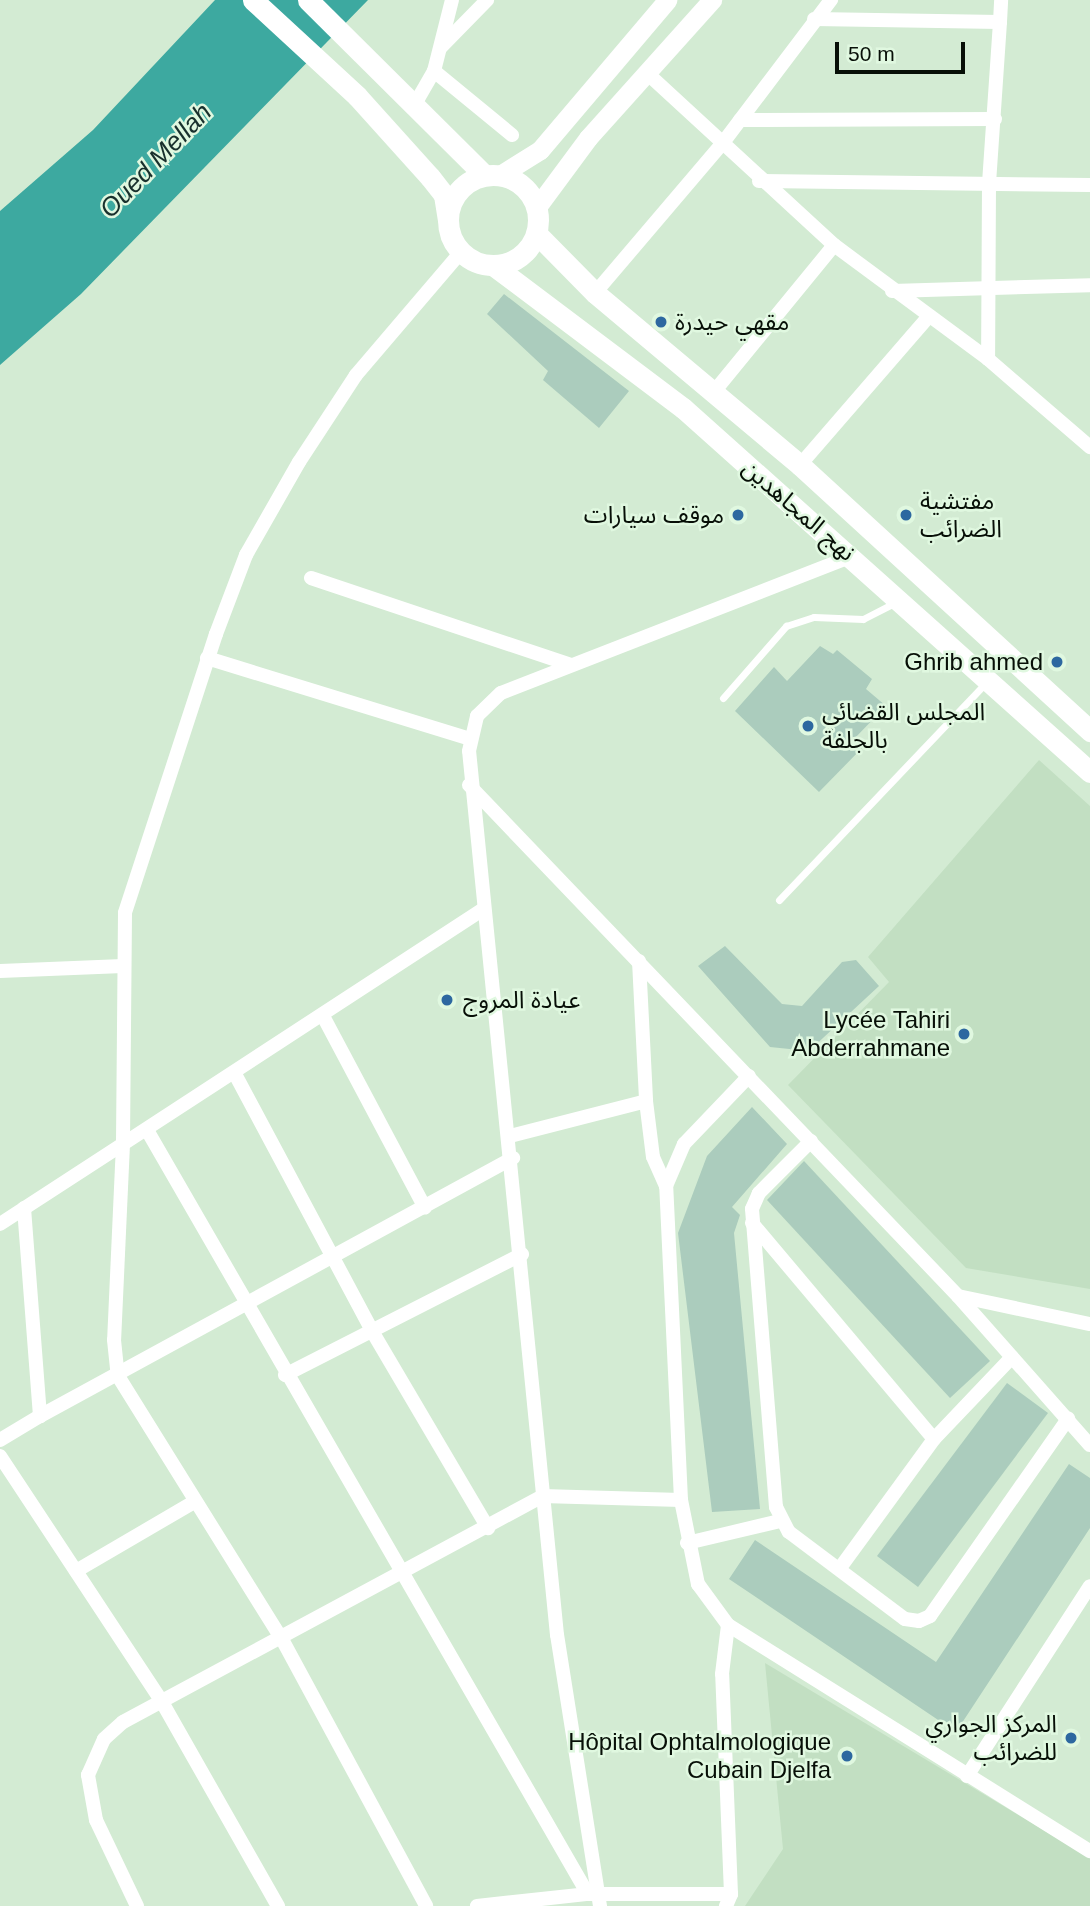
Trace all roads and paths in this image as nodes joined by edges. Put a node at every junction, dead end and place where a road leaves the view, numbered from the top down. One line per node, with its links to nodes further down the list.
1 (253, 0): 24 (main road)
2 (308, 0): 14 (main road)
3 (452, 0): 11 (street)
4 (488, 0): 11 (street)
5 (667, 0): 19 (street)
6 (712, 0): 13 (street)
7 (831, 0): 9 (street)
8 (1000, 0): 10 (street)
9 (814, 19): 10 (street); 16 (street)
10 (1000, 22): 15 (street)
11 (440, 48): 12 (street)
12 (434, 71): 14 (street); 17 (street)
13 (648, 74): 18 (street); 23 (street)
14 (415, 104): 19 (main road)
15 (995, 119): 16 (street); 21 (street)
16 (740, 120): 18 (street)
17 (512, 135)
18 (722, 144): 20 (street); 32 (street)
19 (492, 175): 23 (main road); 24 (main road)
20 (759, 181): 21 (street); 26 (street)
21 (989, 184): 22 (street); 30 (street)
22 (1090, 185)
23 (537, 207): 25 (main road)
24 (448, 219): 27 (main road)
25 (537, 234): 28 (main road); 32 (main road, نهج المجاهدين)
26 (834, 245): 31 (street); 35 (street)
27 (461, 252): 28 (main road); 41 (street)
28 (493, 265): 38 (main road, نهج المجاهدين)
29 (1090, 285): 30 (street)
30 (989, 286): 31 (street); 34 (street)
31 (892, 291): 33 (street)
32 (595, 293): 35 (main road, نهج المجاهدين)
33 (928, 317): 34 (street); 37 (street)
34 (988, 359): 36 (street)
35 (713, 393): 37 (main road, نهج المجاهدين)
36 (1090, 447)
37 (800, 465): 45 (main road, نهج المجاهدين)
38 (852, 556): 40 (main road, نهج المجاهدين); 42 (street)
39 (311, 578): 42 (street)
40 (899, 600): 43 (main road, نهج المجاهدين); 44 (lane)
41 (207, 658): 46 (street); 52 (street)
42 (570, 665): 46 (street)
43 (991, 678): 47 (main road, نهج المجاهدين); 49 (lane)
44 (723, 698)
45 (1090, 731)
46 (471, 739): 48 (street)
47 (1090, 772)
48 (469, 785): 50 (street); 51 (street)
49 (779, 900)
50 (484, 909): 54 (street); 59 (street)
51 (639, 961): 56 (street); 57 (street)
52 (123, 966): 53 (street); 61 (street)
53 (0, 971)
54 (323, 1016): 55 (street); 65 (street)
55 (235, 1074): 58 (street); 69 (street)
56 (749, 1076): 60 (street); 63 (street)
57 (646, 1101): 59 (street); 63 (street)
58 (147, 1130): 61 (street); 71 (street)
59 (510, 1136): 62 (street)
60 (811, 1141): 66 (street); 70 (street)
61 (123, 1144): 64 (street); 76 (street)
62 (513, 1158): 65 (street); 68 (street)
63 (666, 1186): 84 (street)
64 (24, 1208): 67 (street); 77 (street)
65 (425, 1208): 69 (street)
66 (751, 1223): 79 (street); 86 (street)
67 (0, 1224)
68 (522, 1254): 73 (street); 83 (street)
69 (334, 1259): 71 (street); 73 (street)
70 (958, 1296): 72 (street); 74 (street)
71 (245, 1306): 75 (street); 76 (street)
72 (1090, 1324)
73 (372, 1331): 75 (street); 87 (street)
74 (1012, 1357): 78 (street); 79 (street)
75 (285, 1375): 91 (street)
76 (118, 1376): 77 (street); 85 (street)
77 (40, 1416): 80 (street)
78 (1068, 1419): 81 (street); 89 (street)
79 (934, 1438): 89 (street)
80 (0, 1440)
81 (1090, 1445)
82 (0, 1457): 90 (street)
83 (542, 1496): 84 (street); 87 (street); 98 (street)
84 (681, 1500): 88 (street)
85 (194, 1502): 90 (street); 94 (street)
86 (780, 1521): 88 (street); 89 (street)
87 (488, 1528): 91 (street)
88 (687, 1544): 93 (street)
89 (840, 1568)
90 (76, 1571): 95 (street)
91 (402, 1576): 94 (street); 98 (street)
92 (1090, 1586): 96 (street)
93 (728, 1625): 96 (street); 99 (street)
94 (283, 1640): 95 (street); 102 (street)
95 (162, 1702): 100 (street); 101 (street)
96 (967, 1776): 97 (street)
97 (1090, 1851)
98 (595, 1899): 99 (street); 103 (street)
99 (729, 1900)
100 (137, 1906)
101 (278, 1906)
102 (426, 1906)
103 (477, 1906)

